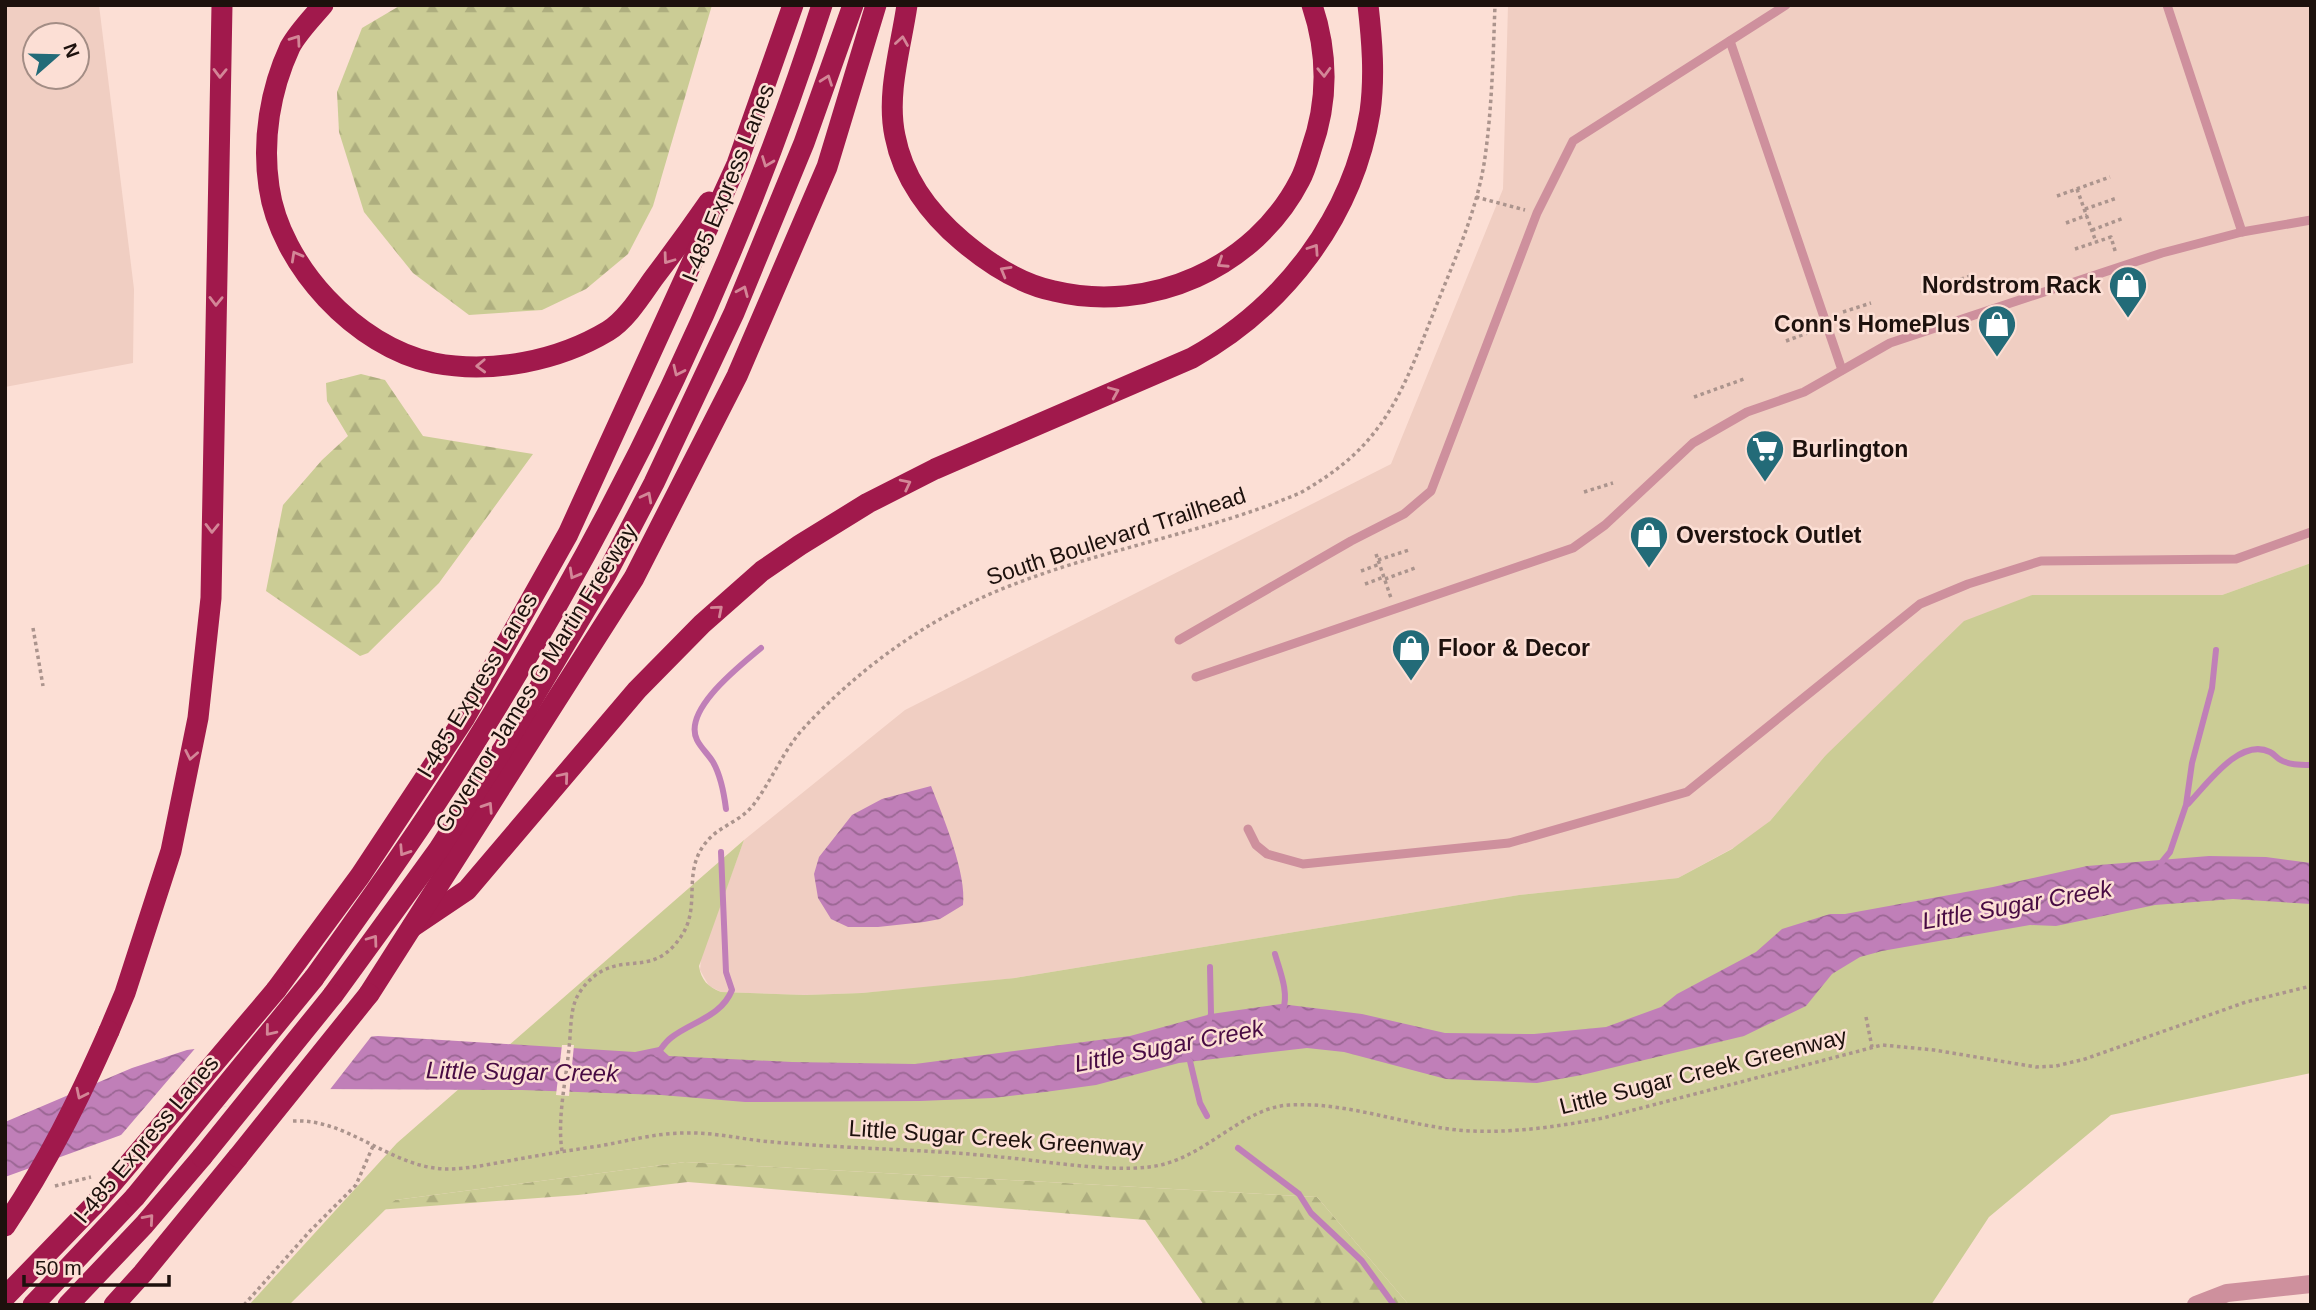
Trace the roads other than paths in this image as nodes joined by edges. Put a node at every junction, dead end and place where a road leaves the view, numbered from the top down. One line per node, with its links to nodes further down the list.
1 (208, 5): 13 (highway)
2 (222, 5): 13 (highway)
3 (323, 5): 15 (highway, one-way to 3)
4 (793, 5): 15 (highway, Governor James G Martin Freeway)
5 (822, 5): 27 (highway, I-485 Express Lanes, one-way to 27, bridge)
6 (853, 5): 28 (highway, one-way to 6, bridge)
7 (876, 5): 23 (highway, Governor James G Martin Freeway, one-way to 7)
8 (907, 5): 9 (highway, one-way to 8)
9 (1312, 5)
10 (1368, 5): 23 (highway, one-way to 10)
11 (1786, 5): 14 (lane)
12 (2167, 5): 17 (lane)
13 (221, 36): 24 (highway, one-way to 24, bridge)
14 (1730, 41): 18 (lane); 20 (lane)
15 (737, 164): 26 (highway, Governor James G Martin Freeway, bridge)
16 (2311, 220): 17 (lane)
17 (2242, 232): 18 (lane)
18 (1842, 370): 21 (lane)
19 (2311, 532): 22 (lane)
20 (1179, 640)
21 (1196, 677)
22 (1248, 829)
23 (412, 927): 29 (highway, Governor James G Martin Freeway, bridge)
24 (5, 1226)
25 (2311, 1284): 30 (street)
26 (5, 1297)
27 (33, 1305)
28 (68, 1305)
29 (114, 1305)
30 (2196, 1305)

